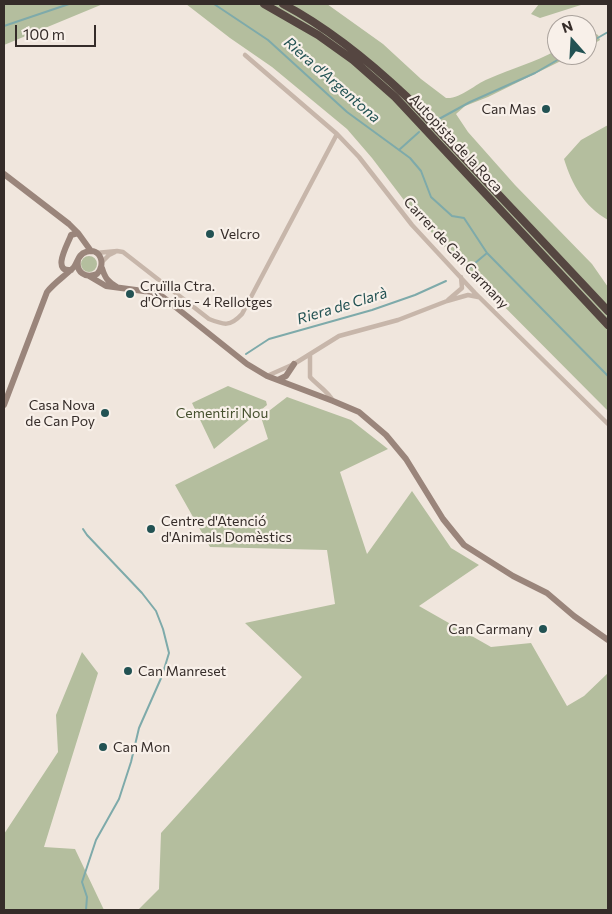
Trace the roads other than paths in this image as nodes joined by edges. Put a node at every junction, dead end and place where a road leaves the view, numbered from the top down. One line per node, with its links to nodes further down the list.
1 (264, 4): 19 (highway, Autopista de la Roca)
2 (283, 4): 18 (highway, Autopista de la Roca)
3 (245, 55): 4 (street, Carrer de Can Carmany)
4 (337, 134): 7 (street); 14 (street, Carrer de Can Carmany)
5 (4, 174): 6 (street)
6 (79, 236): 8 (street); 9 (street); 11 (street)
7 (117, 251): 8 (street); 10 (street)
8 (94, 252): 9 (street); 10 (street)
9 (79, 258): 11 (street); 12 (street)
10 (102, 265): 13 (street); 15 (street)
11 (69, 271): 12 (street); 25 (street)
12 (82, 274): 13 (street)
13 (89, 276): 15 (street)
14 (461, 276): 16 (street, Carrer de Can Carmany); 17 (street)
15 (118, 288): 22 (street)
16 (481, 298): 17 (street); 26 (street, Carrer de Can Carmany)
17 (447, 301): 20 (street)
18 (608, 311)
19 (608, 325)
20 (310, 355): 21 (street); 24 (street)
21 (294, 364): 22 (street); 23 (street)
22 (268, 376): 23 (street)
23 (278, 380): 24 (street)
24 (333, 401): 27 (street)
25 (4, 405)
26 (608, 424)
27 (608, 640)

